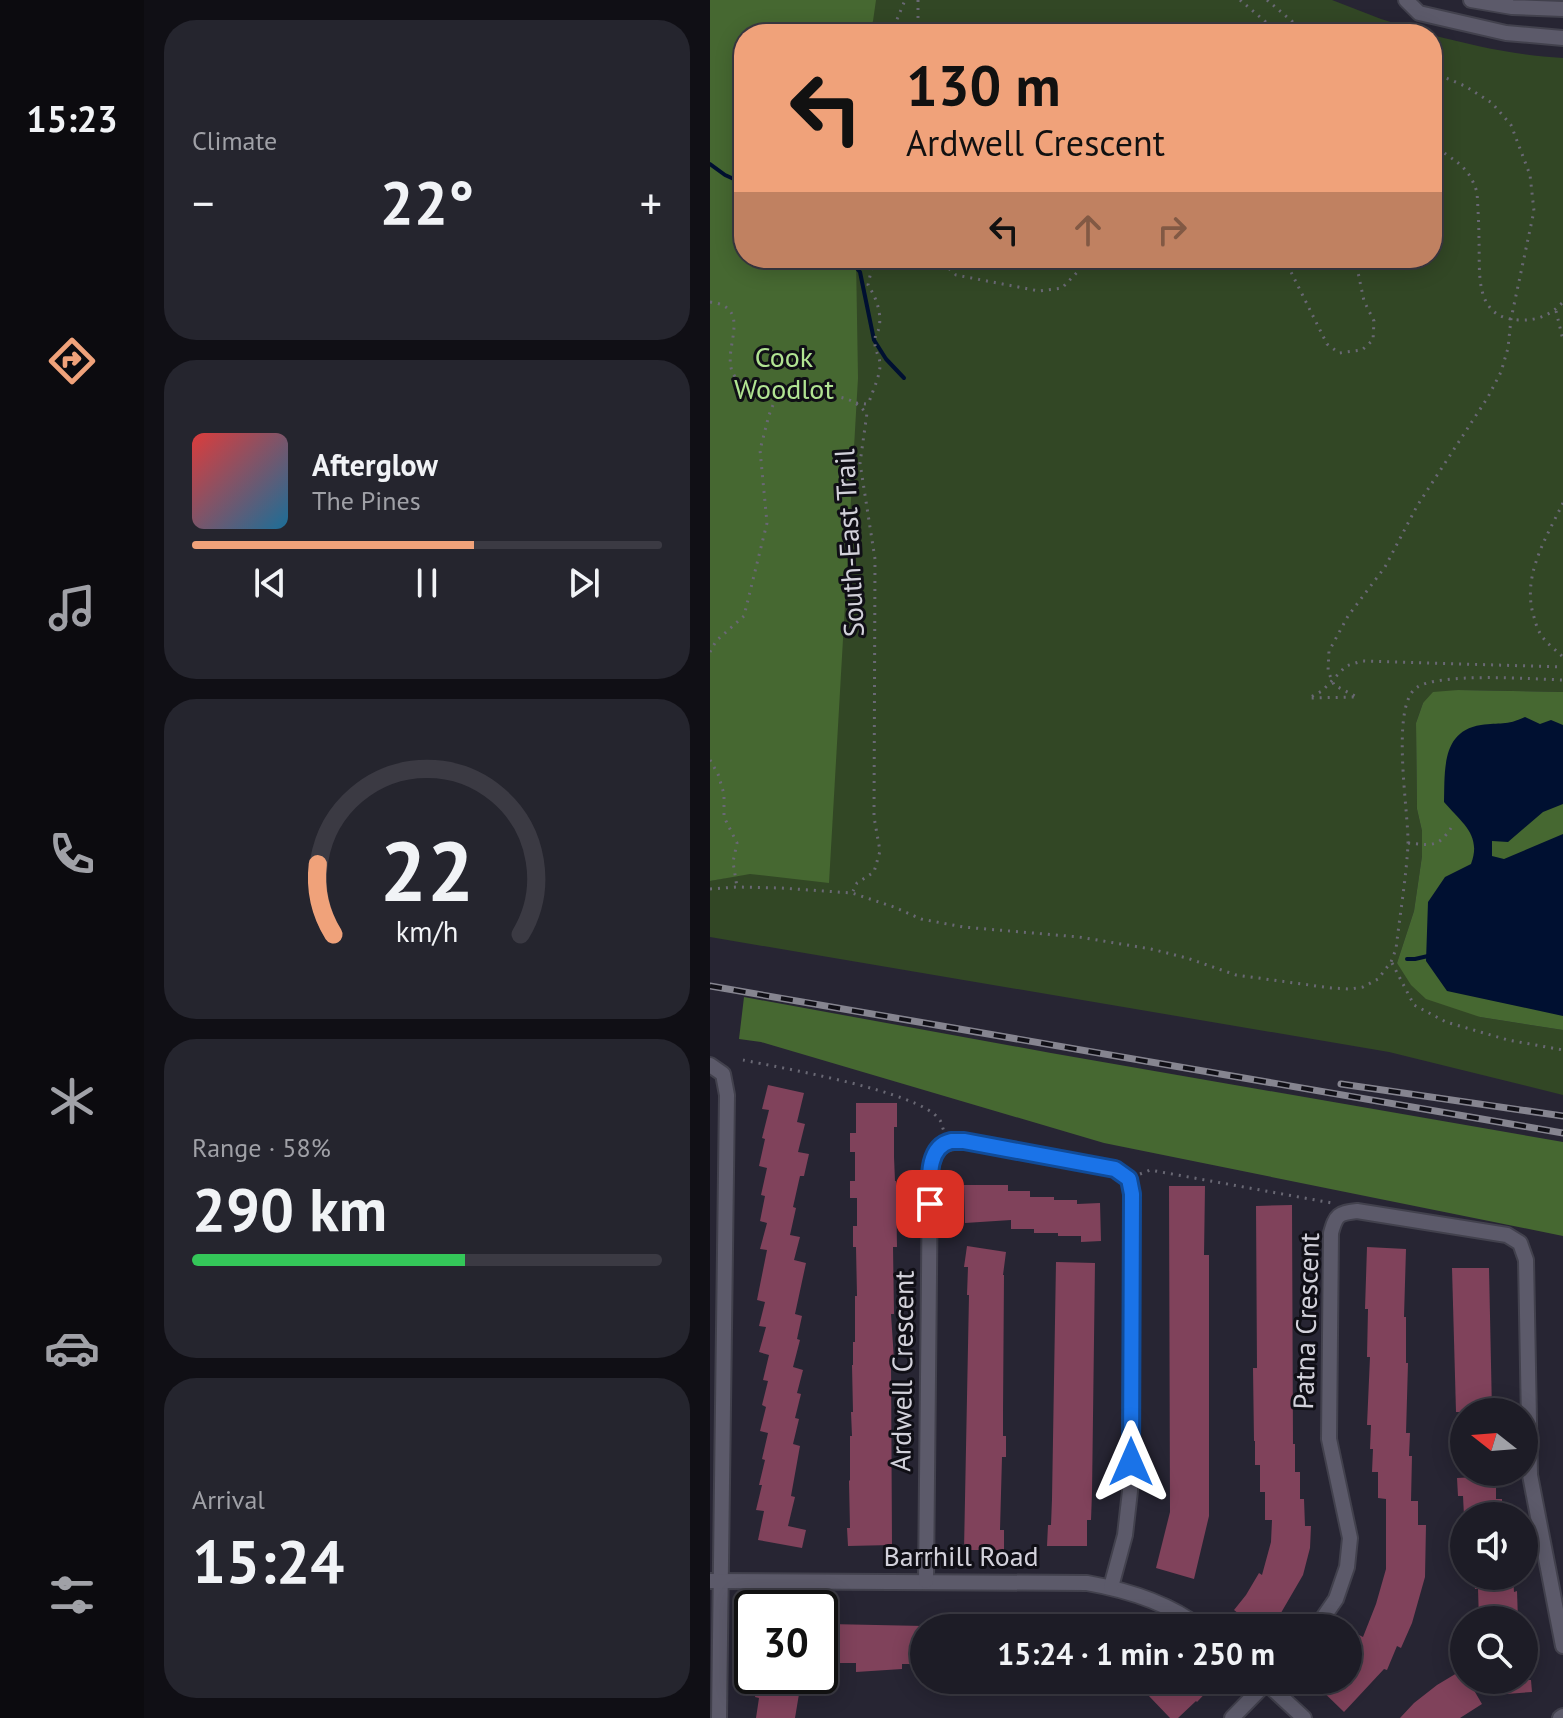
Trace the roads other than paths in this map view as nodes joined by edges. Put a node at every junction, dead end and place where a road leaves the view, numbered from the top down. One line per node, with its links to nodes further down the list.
1 (1406, 0): 4 (street)
2 (1471, 0): 3 (street)
3 (1563, 9)
4 (1563, 38)
5 (710, 1065): 6 (street)
6 (715, 1581): 7 (street, Barrhill Road); 14 (street)
7 (926, 1581): 8 (street, Barrhill Road); 8 (street, Ardwell Crescent)
8 (1111, 1587): 9 (street, Barrhill Road)
9 (1181, 1614)
10 (1326, 1614): 11 (street, Patna Crescent)
11 (1563, 1646)
12 (1254, 1694): 15 (street)
13 (1279, 1694): 16 (street)
14 (719, 1718)
15 (1232, 1718)
16 (1304, 1718)

